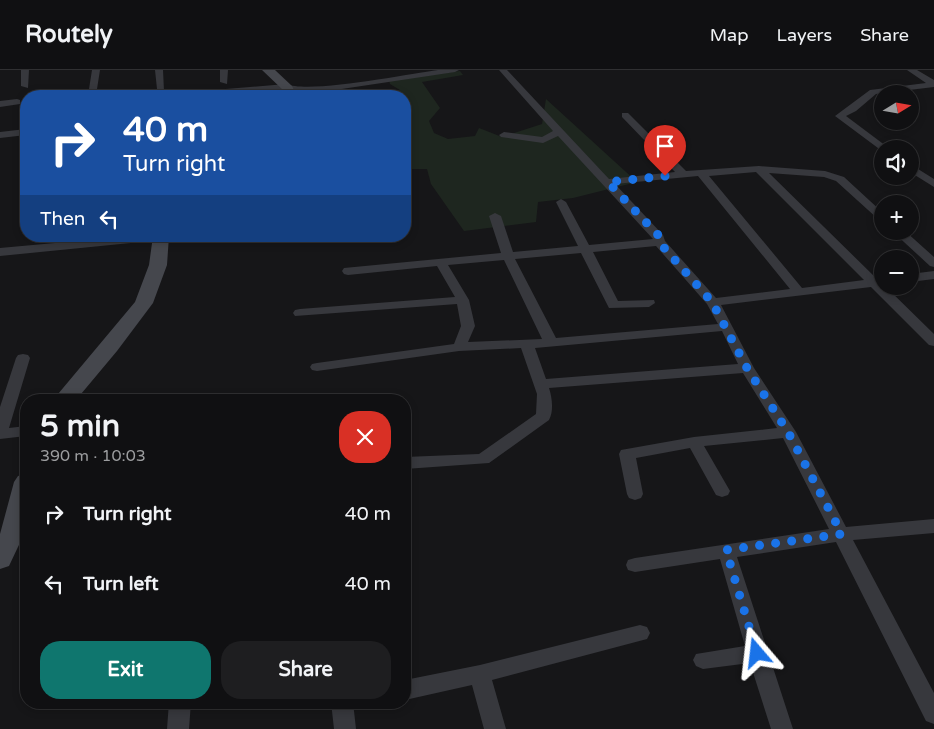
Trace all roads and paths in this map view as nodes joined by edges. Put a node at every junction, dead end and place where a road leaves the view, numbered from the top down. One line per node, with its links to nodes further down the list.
1 (25, 70): 15 (street)
2 (96, 70): 16 (street)
3 (159, 70): 17 (street)
4 (224, 70): 12 (street)
5 (268, 70): 18 (main road)
6 (376, 70): 11 (street)
7 (454, 70): 10 (street)
8 (504, 70): 24 (street)
9 (911, 70): 13 (street)
10 (417, 72): 11 (street)
11 (381, 79): 19 (street)
12 (224, 82)
13 (934, 84): 14 (street)
14 (920, 85): 20 (street); 28 (street)
15 (25, 86)
16 (93, 89)
17 (160, 89)
18 (287, 90)
19 (315, 90)
20 (934, 93)
21 (17, 102): 22 (street)
22 (0, 104)
23 (626, 115): 32 (street)
24 (559, 132): 27 (street); 33 (street)
25 (20, 133): 26 (street)
26 (0, 135)
27 (504, 135)
28 (874, 141)
29 (759, 169): 30 (street); 36 (street); 50 (street)
30 (701, 173): 32 (street); 52 (street)
31 (919, 173): 34 (street)
32 (682, 174): 33 (street)
33 (608, 182): 41 (street)
34 (934, 184)
35 (561, 202): 42 (street)
36 (874, 210)
37 (495, 216): 44 (street)
38 (908, 240): 46 (street)
39 (107, 242): 43 (street)
40 (160, 242): 68 (main road)
41 (659, 242): 42 (street); 55 (street)
42 (584, 250): 44 (street); 56 (street)
43 (0, 252)
44 (508, 256): 45 (street); 62 (street)
45 (441, 263): 47 (street); 54 (street)
46 (934, 263)
47 (348, 271)
48 (934, 275): 49 (street)
49 (919, 277)
50 (874, 279)
51 (874, 283): 52 (street)
52 (799, 292): 55 (street)
53 (891, 295): 59 (street)
54 (463, 300): 57 (street); 63 (street)
55 (712, 302): 58 (street)
56 (649, 303)
57 (300, 313)
58 (727, 327): 62 (street); 66 (street)
59 (928, 330): 60 (street)
60 (934, 342)
61 (526, 343): 62 (street); 63 (street); 67 (street)
62 (551, 344)
63 (459, 346): 65 (street)
64 (23, 358): 70 (street)
65 (317, 367)
66 (747, 368): 67 (street); 71 (street)
67 (541, 384): 73 (street)
68 (69, 394)
69 (20, 431): 70 (street)
70 (0, 432)
71 (788, 432): 72 (street); 78 (street)
72 (694, 442): 74 (street); 75 (street)
73 (411, 463)
74 (722, 492)
75 (635, 494)
76 (20, 506): 80 (main road)
77 (934, 526): 78 (street)
78 (842, 534): 79 (street); 89 (street)
79 (726, 550): 81 (street); 83 (street)
80 (0, 559)
81 (635, 565)
82 (640, 633): 85 (street)
83 (757, 653): 84 (street); 93 (street)
84 (703, 660)
85 (480, 674): 86 (street); 92 (street)
86 (411, 689)
87 (179, 709): 90 (street)
88 (343, 709): 91 (street)
89 (934, 714)
90 (178, 729)
91 (345, 729)
92 (495, 729)
93 (782, 729)

